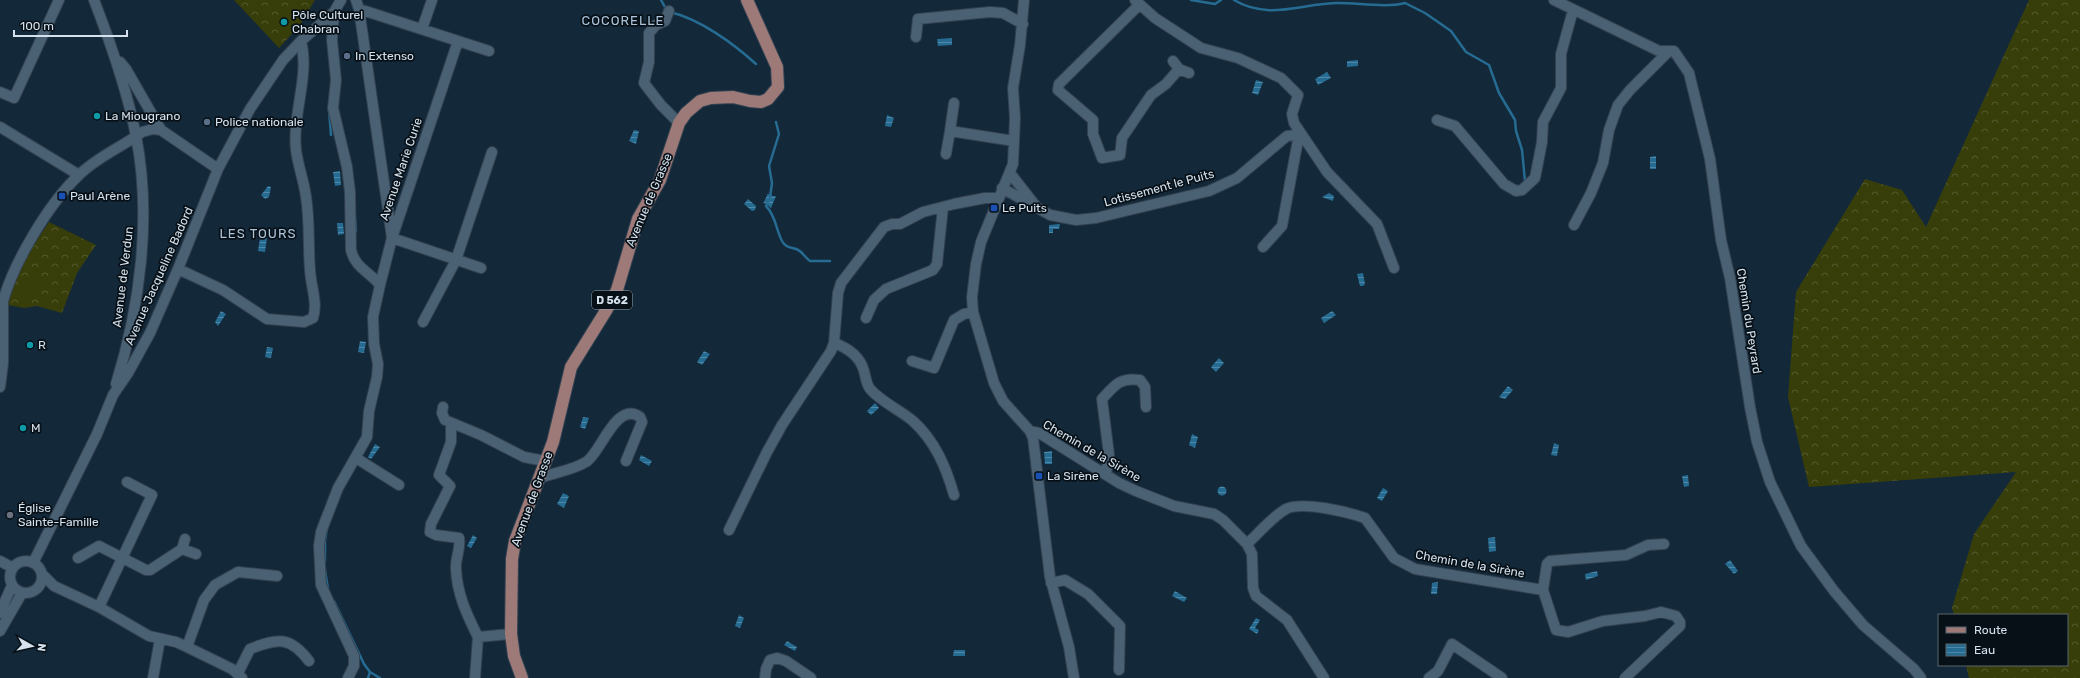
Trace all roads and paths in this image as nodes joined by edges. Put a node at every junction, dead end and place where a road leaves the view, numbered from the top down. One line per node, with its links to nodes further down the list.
1 (59, 0): 22 (street)
2 (94, 0): 20 (street, Avenue de Verdun)
3 (341, 0): 12 (street)
4 (432, 0): 14 (street)
5 (747, 0): 25 (main road, Avenue de Grasse / D 562)
6 (1024, 0): 13 (street)
7 (1554, 0): 10 (street, Chemin du Peyrard)
8 (1137, 2): 21 (street); 45 (street)
9 (357, 4): 14 (street); 41 (street)
10 (1574, 10): 19 (street, Chemin du Peyrard); 24 (street)
11 (668, 13): 25 (street)
12 (331, 14): 16 (street, Avenue Jacqueline Badord); 47 (street)
13 (1023, 24): 15 (street); 30 (street)
14 (422, 29): 17 (street)
15 (916, 37)
16 (301, 41): 33 (street, Avenue Jacqueline Badord); 46 (street)
17 (458, 41): 18 (street); 41 (street, Avenue Marie Curie)
18 (489, 51)
19 (1668, 52): 40 (street); 108 (street, Chemin du Peyrard)
20 (116, 58): 27 (street); 29 (street, Avenue de Verdun)
21 (1180, 68)
22 (0, 92)
23 (954, 103): 28 (street)
24 (1437, 120)
25 (679, 123): 61 (main road, Avenue de Grasse / D 562)
26 (0, 128): 35 (street)
27 (161, 130): 29 (street); 33 (street)
28 (950, 131): 30 (street); 32 (street)
29 (136, 136): 35 (street); 55 (street, Avenue de Verdun)
30 (1014, 141): 34 (street)
31 (492, 152): 43 (street)
32 (946, 154)
33 (218, 169): 46 (street, Avenue Jacqueline Badord)
34 (1010, 172): 36 (street); 39 (street, Lotissement le Puits)
35 (79, 175): 48 (street)
36 (1002, 188): 37 (street); 39 (street, Lotissement le Puits)
37 (997, 198): 38 (street); 49 (street)
38 (944, 207): 50 (street); 52 (street)
39 (1037, 208): 42 (street, Lotissement le Puits)
40 (1574, 225)
41 (392, 238): 43 (street, Avenue Marie Curie); 47 (street)
42 (1263, 247)
43 (456, 260): 44 (street, Avenue Marie Curie); 51 (street)
44 (481, 268)
45 (1394, 268)
46 (178, 269): 55 (street, Avenue Jacqueline Badord)
47 (381, 282): 60 (street)
48 (2, 300): 54 (street)
49 (973, 312): 53 (street); 59 (street)
50 (866, 318)
51 (423, 322)
52 (834, 343): 67 (street); 68 (street)
53 (912, 361)
54 (0, 387)
55 (113, 395): 77 (street, Avenue Jacqueline Badord)
56 (1146, 406): 63 (street)
57 (443, 407): 58 (street)
58 (451, 423): 61 (street); 91 (street)
59 (1030, 432): 63 (street, Chemin de la Sirène); 81 (street)
60 (356, 458): 66 (street); 98 (street)
61 (545, 461): 64 (main road, Avenue de Grasse / D 562)
62 (626, 461): 64 (street)
63 (1106, 474): 70 (street, Chemin de la Sirène)
64 (539, 478): 90 (main road, Avenue de Grasse / D 562)
65 (128, 482): 75 (street)
66 (399, 485)
67 (954, 495)
68 (729, 530)
69 (185, 539): 72 (street)
70 (1247, 544): 85 (street, Chemin de la Sirène); 104 (street)
71 (1664, 544): 85 (street)
72 (182, 550): 73 (street); 75 (street)
73 (196, 554)
74 (78, 558): 75 (street)
75 (122, 558): 87 (street)
76 (0, 562): 78 (street)
77 (33, 563): 78 (street); 79 (street)
78 (13, 568): 82 (street)
79 (42, 574): 83 (street); 84 (street)
80 (277, 576): 93 (street)
81 (1051, 583): 95 (street); 103 (street)
82 (12, 585): 86 (street); 88 (street)
83 (54, 586): 84 (street); 87 (street)
84 (39, 587): 86 (street)
85 (1543, 590): 107 (street)
86 (22, 593): 89 (street)
87 (99, 607): 92 (street)
88 (0, 613)
89 (0, 630)
90 (511, 634): 91 (street); 100 (main road, Avenue de Grasse / D 562)
91 (478, 637): 99 (street)
92 (160, 639): 93 (street); 97 (street)
93 (187, 647): 96 (street)
94 (309, 661): 96 (street)
95 (1119, 670)
96 (240, 676)
97 (153, 678)
98 (348, 678)
99 (475, 678)
100 (522, 678)
101 (765, 678): 102 (street)
102 (811, 678)
103 (1074, 678)
104 (1324, 678)
105 (1429, 678): 106 (street)
106 (1502, 678)
107 (1625, 678)
108 (1921, 678)

